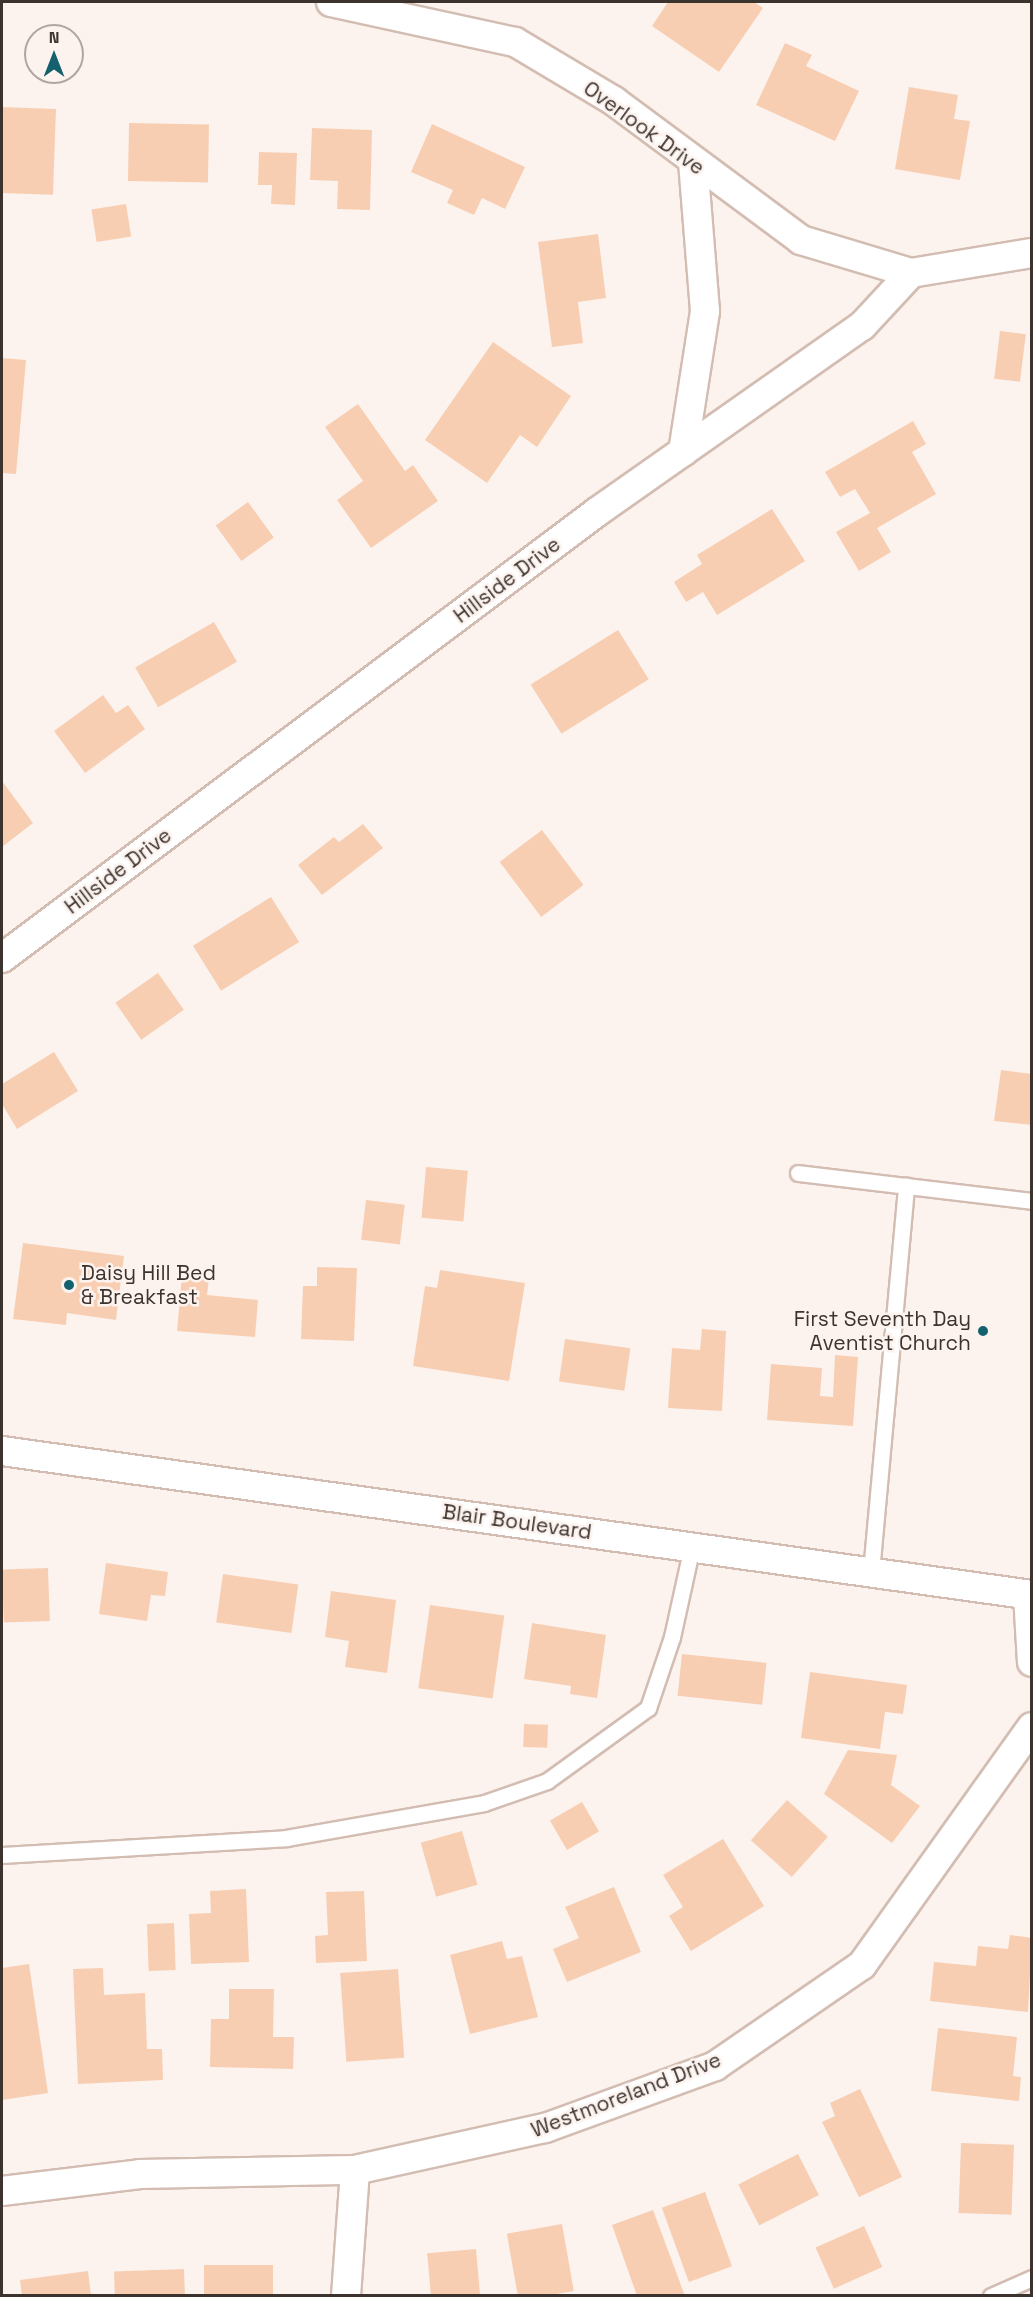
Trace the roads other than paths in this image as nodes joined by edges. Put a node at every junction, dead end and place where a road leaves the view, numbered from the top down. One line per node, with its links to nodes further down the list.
1 (331, 2): 2 (street, Overlook Drive)
2 (693, 163): 4 (street, Overlook Drive); 5 (street)
3 (1032, 253): 4 (street)
4 (911, 273): 5 (street, Hillside Drive)
5 (683, 452): 6 (street, Hillside Drive)
6 (2, 958)
7 (798, 1173): 8 (lane)
8 (906, 1186): 9 (lane); 12 (lane)
9 (1032, 1201)
10 (2, 1451): 11 (street, Blair Boulevard)
11 (692, 1546): 12 (street, Blair Boulevard); 18 (lane)
12 (871, 1572): 13 (street, Blair Boulevard)
13 (1030, 1595): 14 (street)
14 (1032, 1662)
15 (1032, 1727): 17 (street, Westmoreland Drive)
16 (1032, 1755): 17 (street)
17 (994, 1778): 19 (street, Westmoreland Drive)
18 (2, 1855)
19 (355, 2170): 20 (street, Westmoreland Drive); 22 (street)
20 (2, 2191)
21 (1032, 2278): 23 (lane)
22 (346, 2295)
23 (991, 2295)

